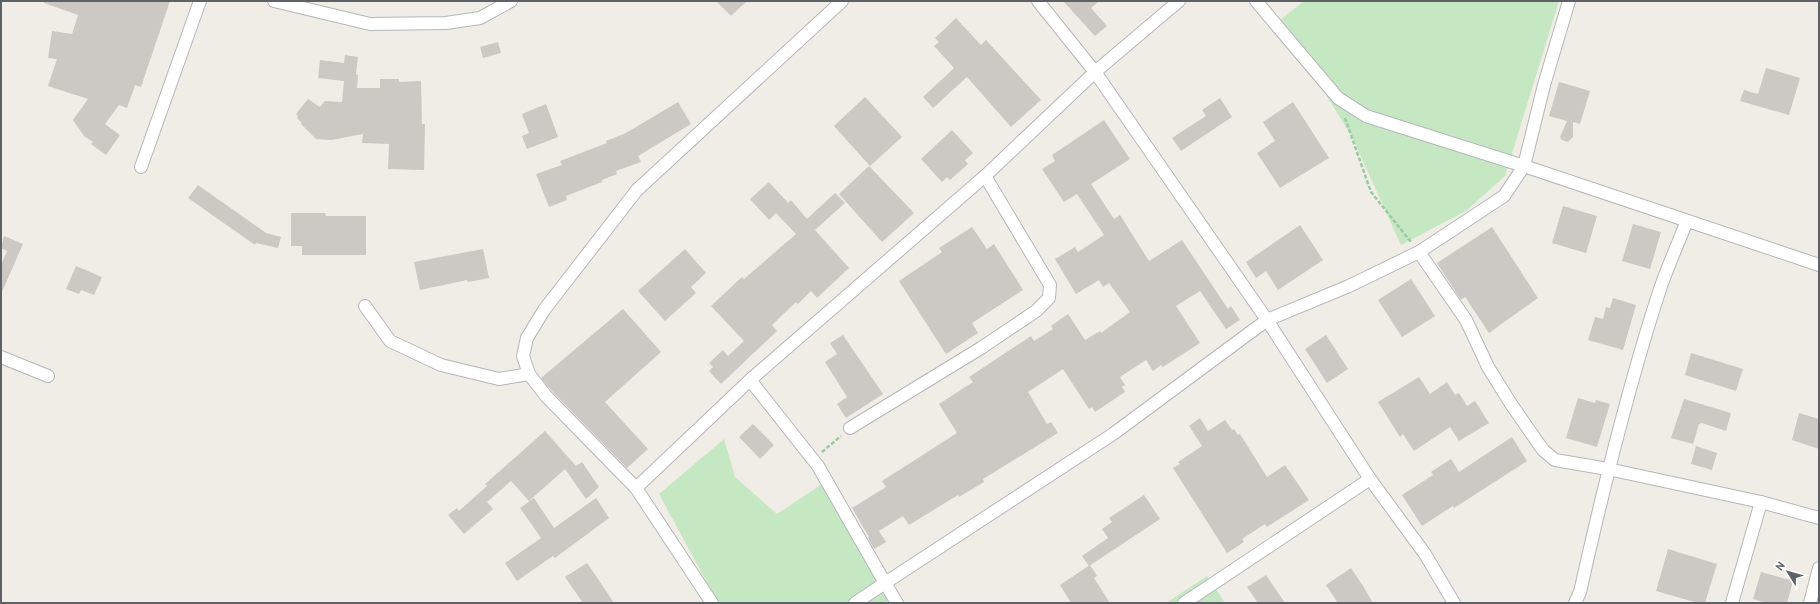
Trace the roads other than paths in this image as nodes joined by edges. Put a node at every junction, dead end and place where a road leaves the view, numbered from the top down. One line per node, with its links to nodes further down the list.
1 (200, 1): 11 (street)
2 (274, 1): 3 (street)
3 (512, 1)
4 (842, 1): 19 (street)
5 (1038, 1): 9 (street)
6 (1179, 1): 9 (street)
7 (1256, 1): 10 (street)
8 (1570, 1): 10 (street)
9 (1096, 72): 12 (street); 17 (street)
10 (1524, 166): 13 (street); 14 (street)
11 (141, 167)
12 (985, 176): 21 (street); 22 (street)
13 (1687, 221): 15 (street); 23 (street)
14 (1418, 252): 17 (street); 23 (street)
15 (1819, 265)
16 (365, 306): 19 (street)
17 (1267, 320): 24 (street); 29 (street)
18 (1, 357): 20 (street)
19 (529, 374): 25 (street)
20 (48, 376)
21 (750, 380): 25 (street); 29 (street)
22 (850, 428)
23 (1608, 469): 26 (street); 35 (street)
24 (1370, 479): 33 (street); 34 (street)
25 (636, 488): 30 (street)
26 (1761, 502): 27 (street); 36 (street)
27 (1819, 518)
28 (1819, 568): 37 (street)
29 (885, 583): 31 (street); 32 (street)
30 (712, 603)
31 (856, 603)
32 (897, 603)
33 (1184, 603)
34 (1454, 603)
35 (1575, 603)
36 (1732, 603)
37 (1810, 603)

